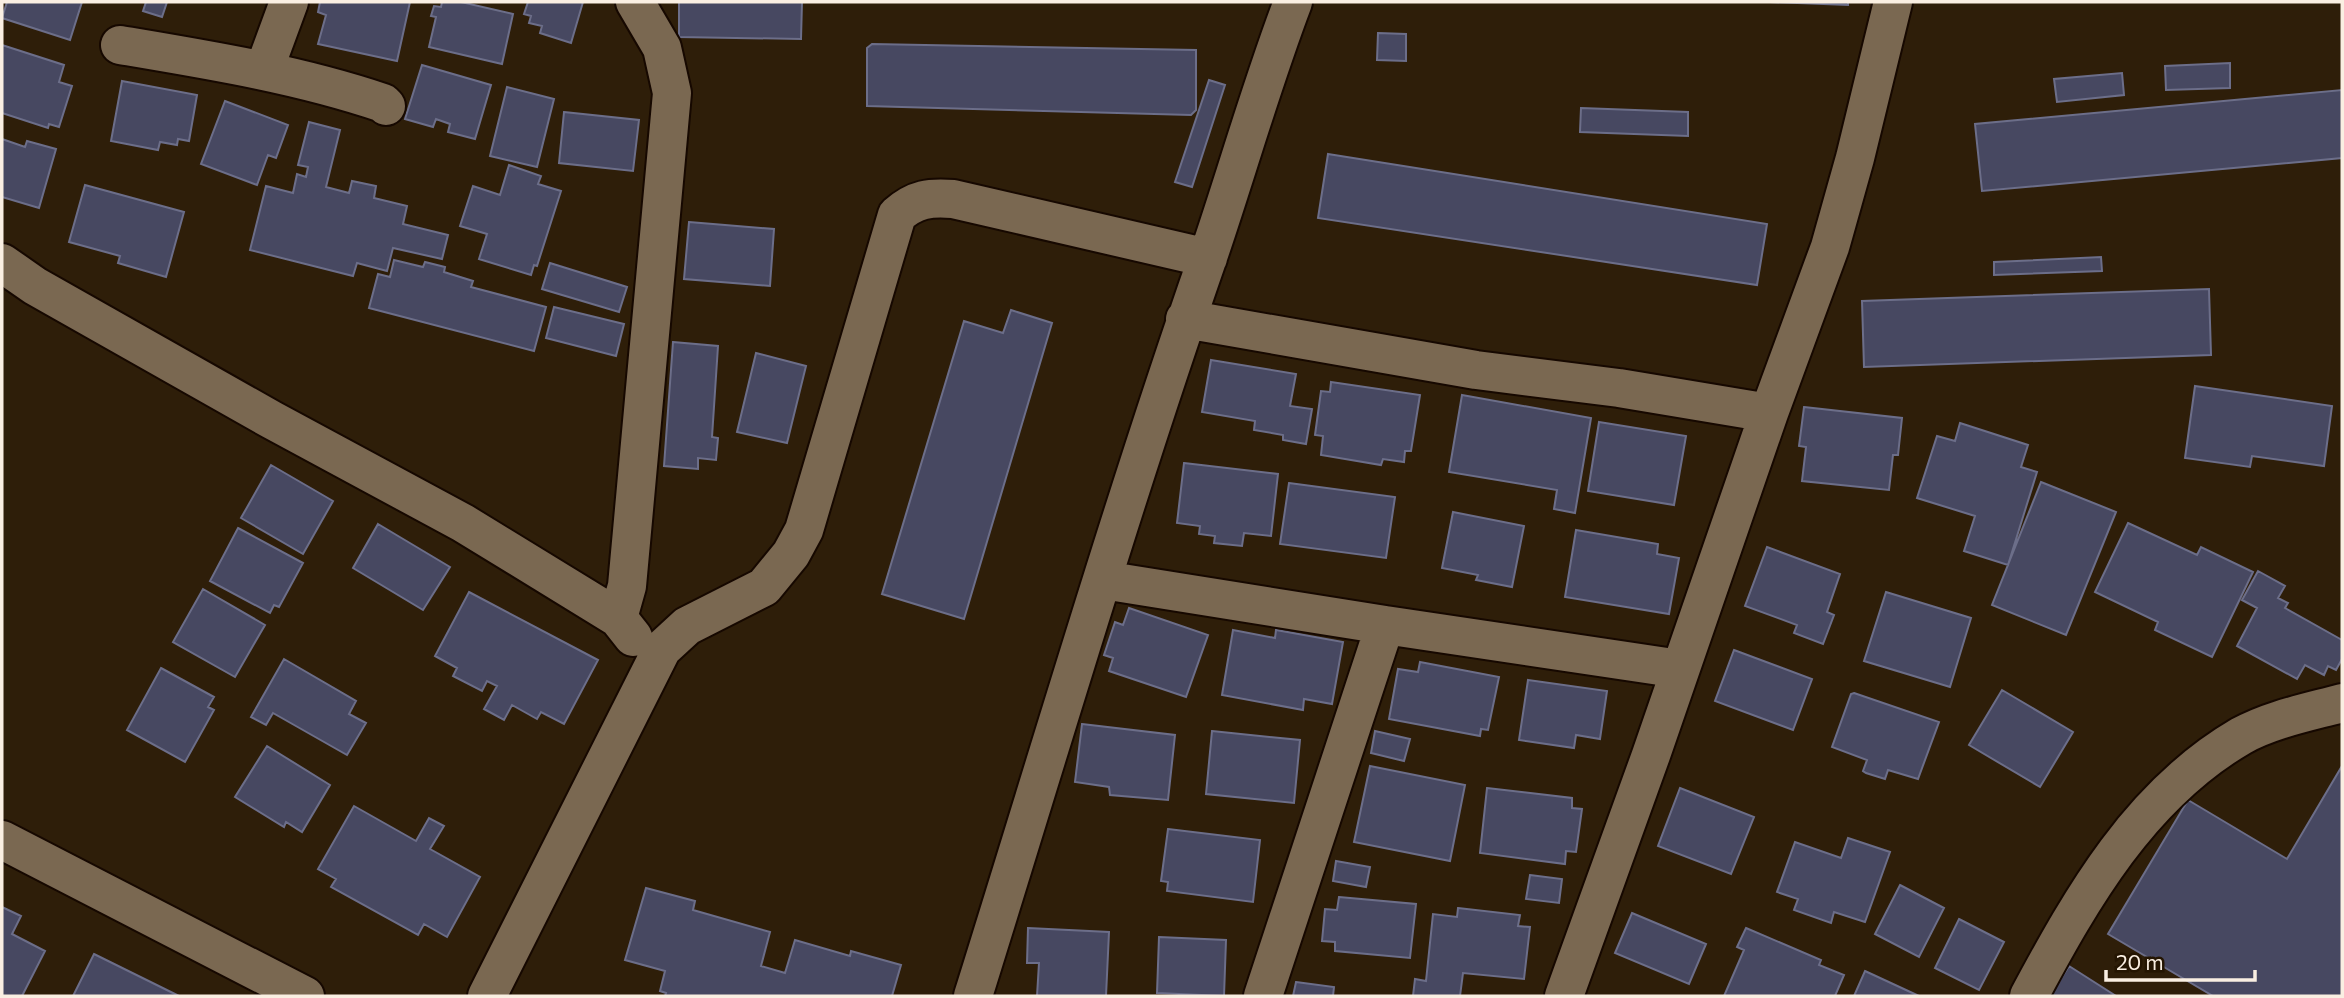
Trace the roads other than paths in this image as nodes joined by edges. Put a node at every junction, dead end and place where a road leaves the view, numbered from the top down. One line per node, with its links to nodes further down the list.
1 (289, 2): 6 (street)
2 (635, 2): 13 (street)
3 (1293, 2): 8 (street)
4 (1893, 2): 11 (street)
5 (120, 44): 6 (street)
6 (264, 70): 7 (street)
7 (386, 106)
8 (1208, 258): 10 (street); 15 (street)
9 (2, 263): 13 (street)
10 (1185, 319): 11 (street); 12 (street)
11 (1769, 412): 16 (street)
12 (1104, 580): 14 (street); 21 (street)
13 (618, 618): 15 (street)
14 (1385, 625): 16 (street); 22 (street)
15 (653, 664): 20 (street)
16 (1680, 669): 23 (street)
17 (2342, 703): 24 (street)
18 (2, 840): 19 (street)
19 (305, 996)
20 (487, 996)
21 (973, 996)
22 (1263, 996)
23 (1564, 996)
24 (2029, 996)

